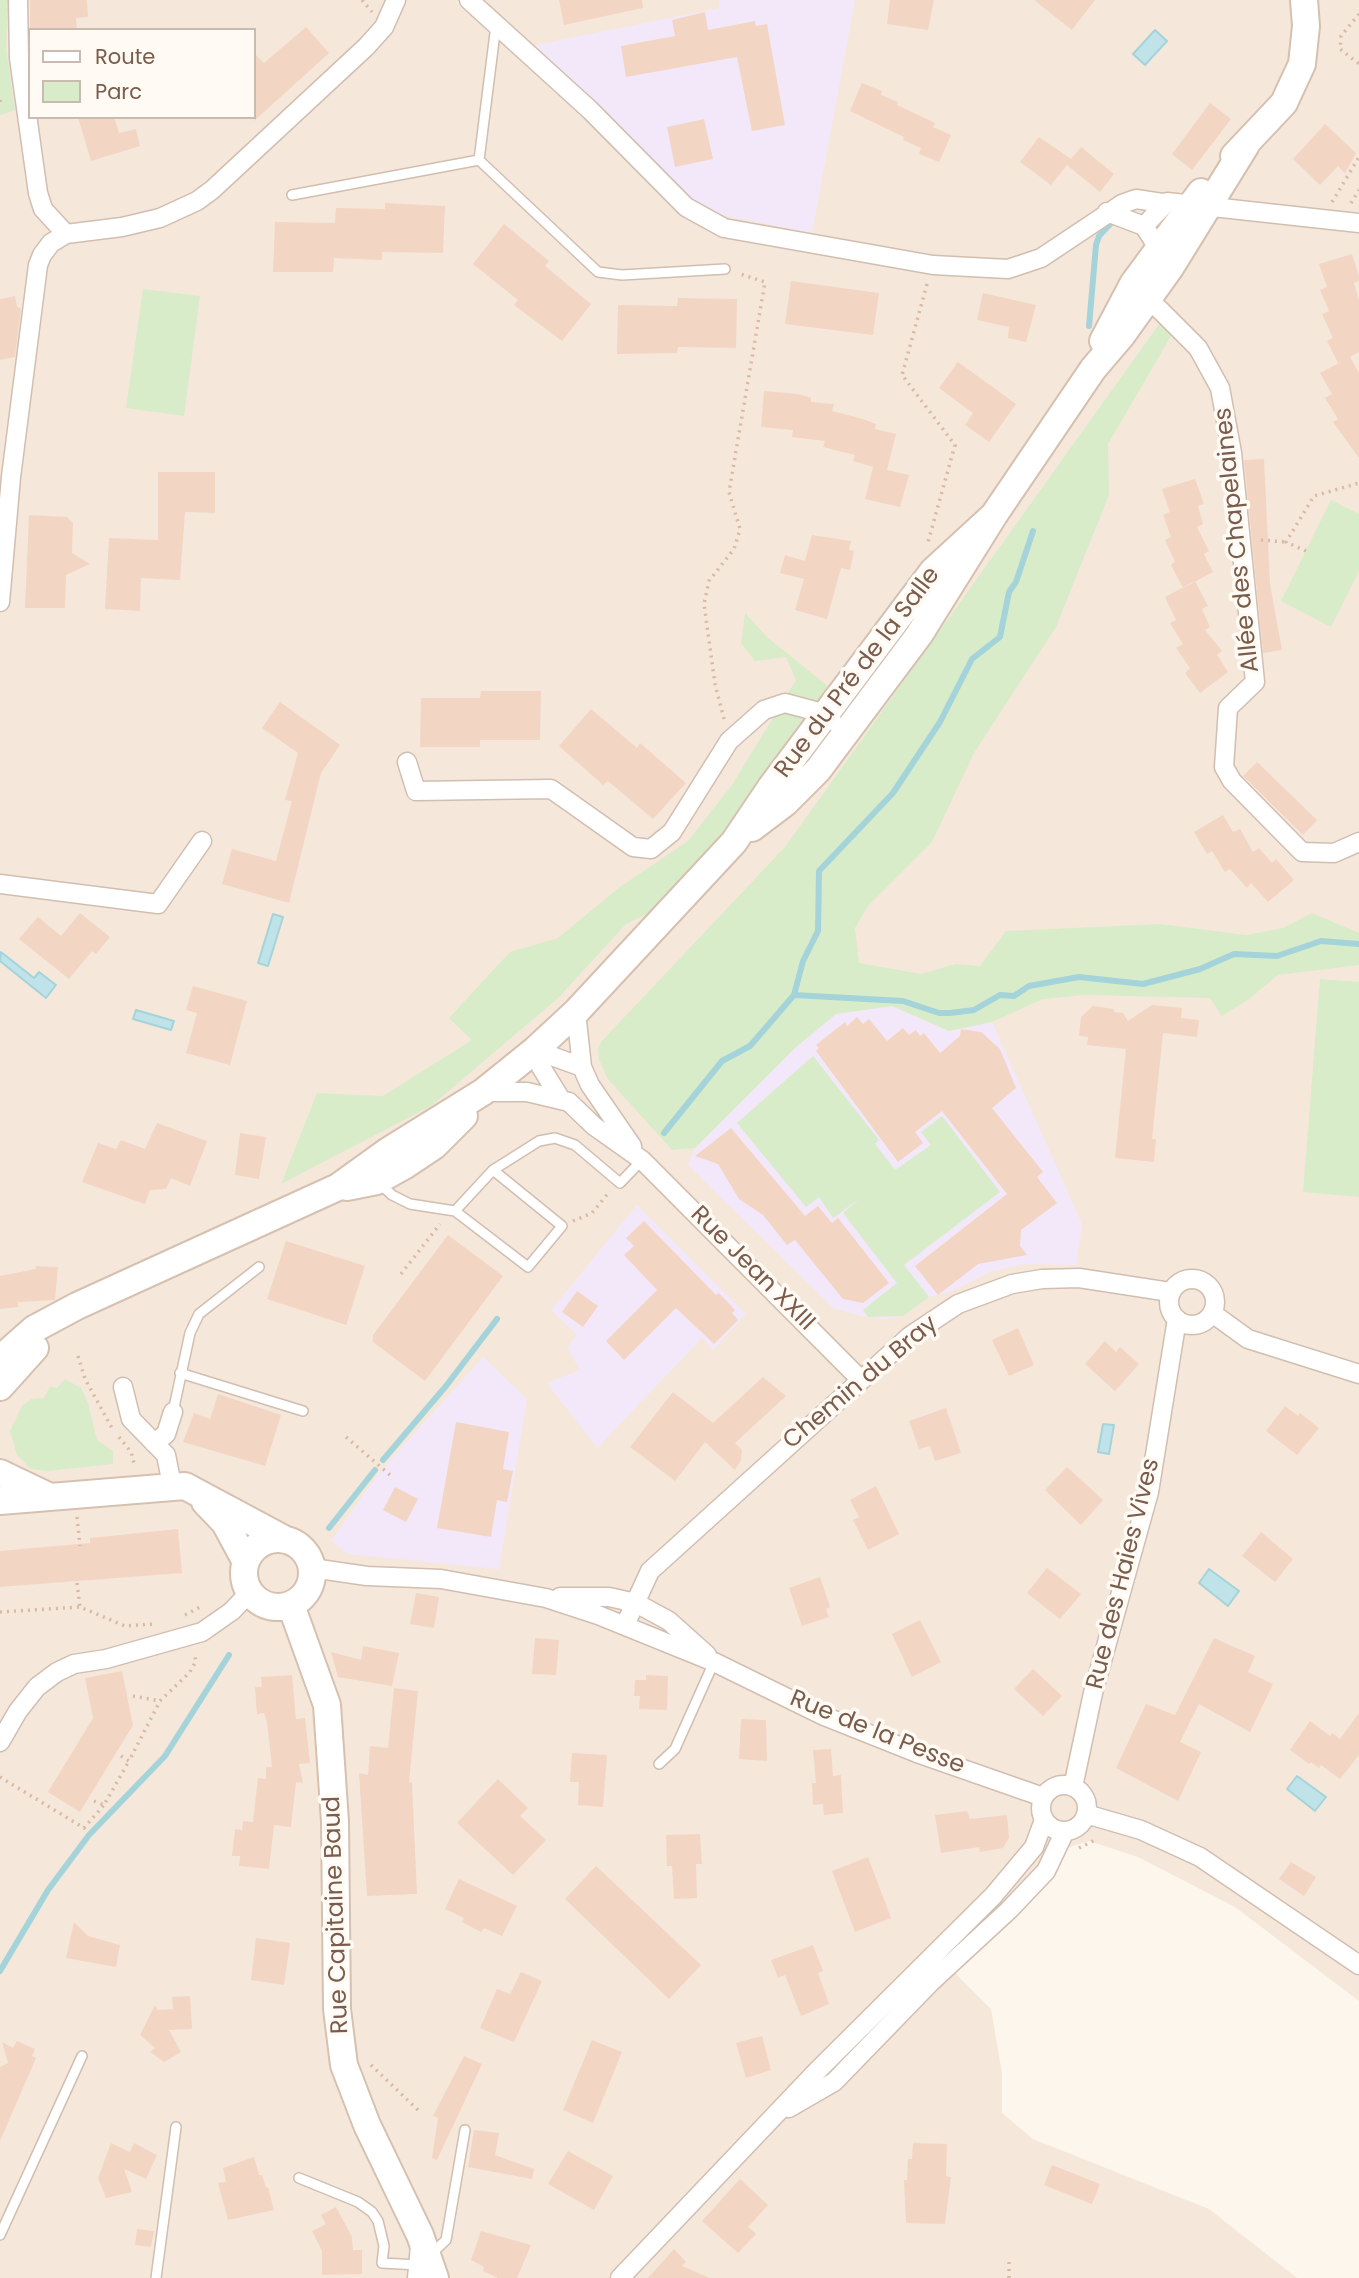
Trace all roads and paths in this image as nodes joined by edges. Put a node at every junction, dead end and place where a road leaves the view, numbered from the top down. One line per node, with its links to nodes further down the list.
1 (18, 0): 18 (street)
2 (396, 0): 18 (street)
3 (469, 0): 6 (street)
4 (1304, 0): 14 (main road)
5 (1359, 15): 7 (path)
6 (496, 25): 11 (lane); 21 (street)
7 (1359, 64)
8 (0, 100): 9 (path)
9 (1, 106)
10 (1359, 157): 16 (path)
11 (479, 160): 12 (lane); 22 (lane)
12 (292, 195)
13 (1163, 203): 14 (street); 15 (street); 19 (street)
14 (1201, 205): 16 (street); 19 (main road, Rue du Pré de la Salle); 20 (main road, Rue du Pré de la Salle)
15 (1107, 212): 19 (street); 21 (street)
16 (1321, 219): 17 (street)
17 (1359, 223)
18 (66, 234): 29 (street)
19 (1153, 235): 20 (street); 23 (main road, Rue du Pré de la Salle)
20 (1189, 239): 23 (main road, Rue du Pré de la Salle)
21 (933, 265): 27 (path)
22 (725, 270): 31 (path)
23 (1139, 295): 30 (main road, Rue du Pré de la Salle); 34 (street, Allée des Chapelaines)
24 (1359, 484): 26 (path)
25 (1271, 539): 26 (path)
26 (1286, 542): 28 (path)
27 (928, 545)
28 (1306, 551)
29 (0, 602)
30 (836, 724): 31 (street); 36 (main road, Rue du Pré de la Salle)
31 (729, 741): 32 (street)
32 (407, 762)
33 (202, 841): 35 (street)
34 (1359, 842)
35 (0, 884)
36 (576, 1012): 37 (main road, Rue du Pré de la Salle); 38 (street, Rue Jean XXIII)
37 (535, 1050): 38 (street); 39 (main road, Rue du Pré de la Salle); 40 (street, Rue Jean XXIII)
38 (582, 1067): 41 (street, Rue Jean XXIII)
39 (483, 1092): 40 (street, Rue Jean XXIII); 43 (main road, Rue du Pré de la Salle); 44 (main road, Rue du Pré de la Salle)
40 (560, 1098): 41 (street, Rue Jean XXIII)
41 (642, 1160): 42 (lane); 58 (street, Rue Jean XXIII)
42 (493, 1170): 46 (lane); 46 (lane)
43 (377, 1181): 44 (main road, Rue du Pré de la Salle); 46 (lane)
44 (338, 1187): 48 (main road, Rue du Pré de la Salle)
45 (603, 1199): 47 (path)
46 (452, 1211): 50 (path)
47 (592, 1213)
48 (209, 1249): 55 (main road, Rue du Pré de la Salle); 59 (main road, Rue du Pré de la Salle)
49 (259, 1267): 56 (lane)
50 (401, 1274)
51 (1170, 1292): 52 (street); 53 (street); 58 (street, Chemin du Bray)
52 (1212, 1313): 53 (street); 57 (street)
53 (1177, 1319): 96 (street, Rue des Haies Vives)
54 (78, 1356): 65 (path)
55 (0, 1359)
56 (180, 1373): 61 (lane); 62 (lane)
57 (1359, 1374)
58 (860, 1379): 79 (street, Chemin du Bray)
59 (0, 1387)
60 (123, 1387): 64 (street)
61 (303, 1411)
62 (173, 1412): 64 (street)
63 (346, 1437): 67 (path)
64 (154, 1443): 68 (street)
65 (137, 1472)
66 (0, 1473): 69 (main road)
67 (390, 1475)
68 (183, 1488): 69 (main road); 72 (main road); 74 (main road)
69 (51, 1497): 70 (main road)
70 (0, 1501)
71 (77, 1521): 73 (path)
72 (284, 1539): 74 (main road); 75 (main road)
73 (80, 1546)
74 (245, 1560): 77 (main road)
75 (312, 1568): 78 (street, Rue de la Pesse); 81 (main road)
76 (77, 1583): 82 (path)
77 (249, 1593): 81 (main road); 91 (street)
78 (545, 1598): 79 (street, Rue de la Pesse); 86 (street, Rue de la Pesse)
79 (635, 1603): 86 (street, Chemin du Bray); 88 (street, Rue de la Pesse)
80 (207, 1604): 84 (path)
81 (290, 1605): 105 (main road, Rue Capitaine Baud)
82 (80, 1607): 83 (path); 85 (path)
83 (0, 1612)
84 (176, 1619)
85 (160, 1623)
86 (625, 1625): 88 (street, Rue de la Pesse)
87 (193, 1652): 90 (path)
88 (715, 1662): 94 (lane); 97 (street, Rue de la Pesse)
89 (133, 1696): 90 (path)
90 (160, 1701): 93 (path)
91 (0, 1742)
92 (121, 1756): 93 (path)
93 (129, 1761): 99 (path)
94 (659, 1764)
95 (0, 1777): 99 (path)
96 (1073, 1787): 97 (street); 100 (street)
97 (1043, 1797): 101 (street)
98 (94, 1801): 99 (path)
99 (104, 1805)
100 (1086, 1814): 102 (street); 103 (street)
101 (1044, 1820): 102 (street); 107 (street)
102 (1065, 1831): 107 (street)
103 (1359, 1965)
104 (82, 2056): 111 (lane)
105 (344, 2065): 106 (path); 113 (main road, Rue Capitaine Baud)
106 (419, 2111)
107 (771, 2119): 116 (street)
108 (176, 2127): 114 (lane)
109 (465, 2130): 113 (lane)
110 (299, 2178): 113 (lane)
111 (0, 2235)
112 (1009, 2256): 117 (path)
113 (424, 2262): 115 (main road, Rue Capitaine Baud)
114 (156, 2278)
115 (443, 2278)
116 (620, 2278)
117 (1009, 2278)

